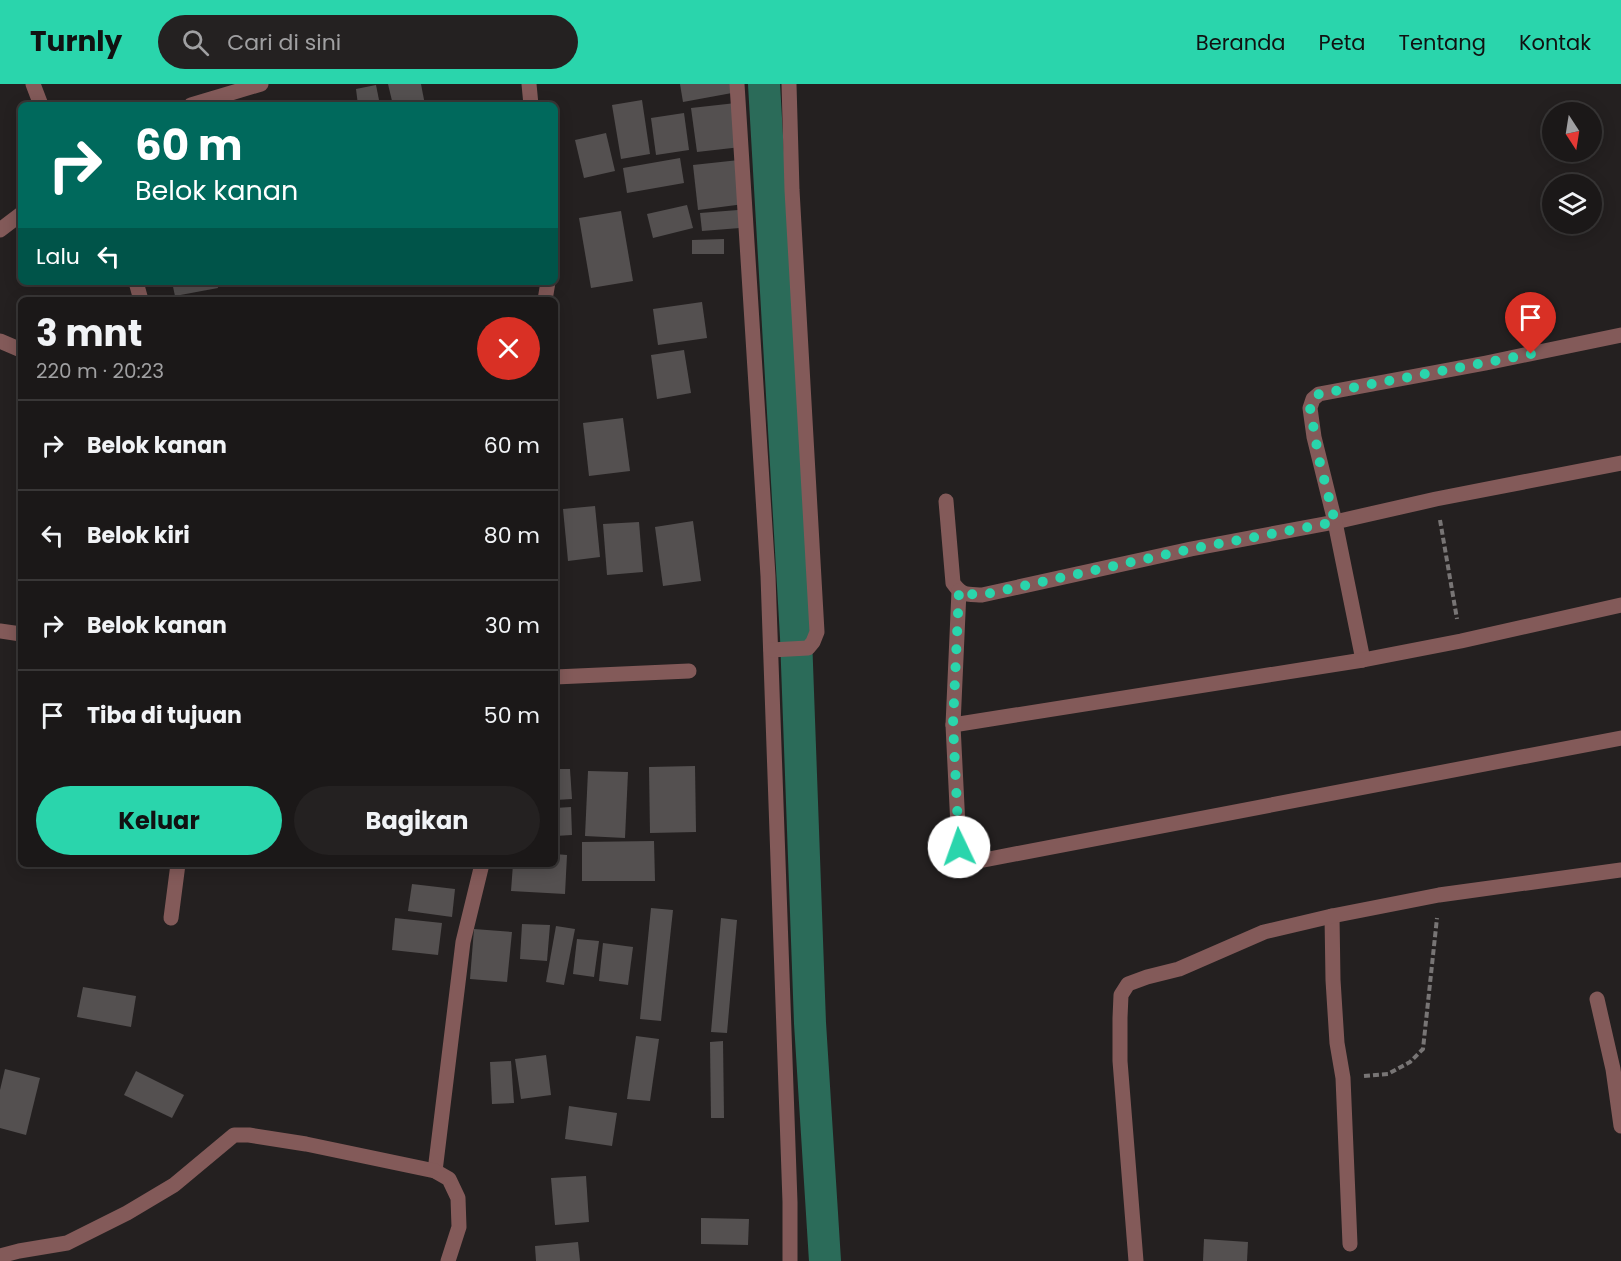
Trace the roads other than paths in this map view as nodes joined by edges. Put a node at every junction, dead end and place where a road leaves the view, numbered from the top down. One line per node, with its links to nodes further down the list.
1 (33, 84): 6 (street)
2 (261, 84): 7 (street)
3 (529, 84): 8 (street)
4 (737, 84): 21 (street)
5 (789, 84): 21 (street)
6 (40, 102)
7 (201, 102)
8 (531, 102)
9 (18, 216): 10 (street)
10 (0, 230)
11 (1621, 335): 16 (street)
12 (0, 341): 13 (street)
13 (18, 349)
14 (1621, 463): 16 (street)
15 (946, 501): 17 (street)
16 (1335, 522): 17 (street); 22 (street)
17 (959, 591): 25 (street)
18 (1621, 605): 22 (street)
19 (0, 631): 20 (street)
20 (18, 634)
21 (775, 649): 38 (street)
22 (1363, 660): 25 (street)
23 (688, 671): 24 (street)
24 (558, 677)
25 (953, 724): 26 (street)
26 (1621, 738)
27 (178, 867): 31 (street)
28 (481, 867): 34 (street)
29 (1621, 870): 30 (street)
30 (1332, 916): 35 (street); 39 (street)
31 (171, 918)
32 (1597, 999): 33 (street)
33 (1621, 1126)
34 (435, 1171): 36 (street); 37 (street)
35 (1350, 1244)
36 (0, 1256)
37 (448, 1261)
38 (790, 1261)
39 (1136, 1261)

